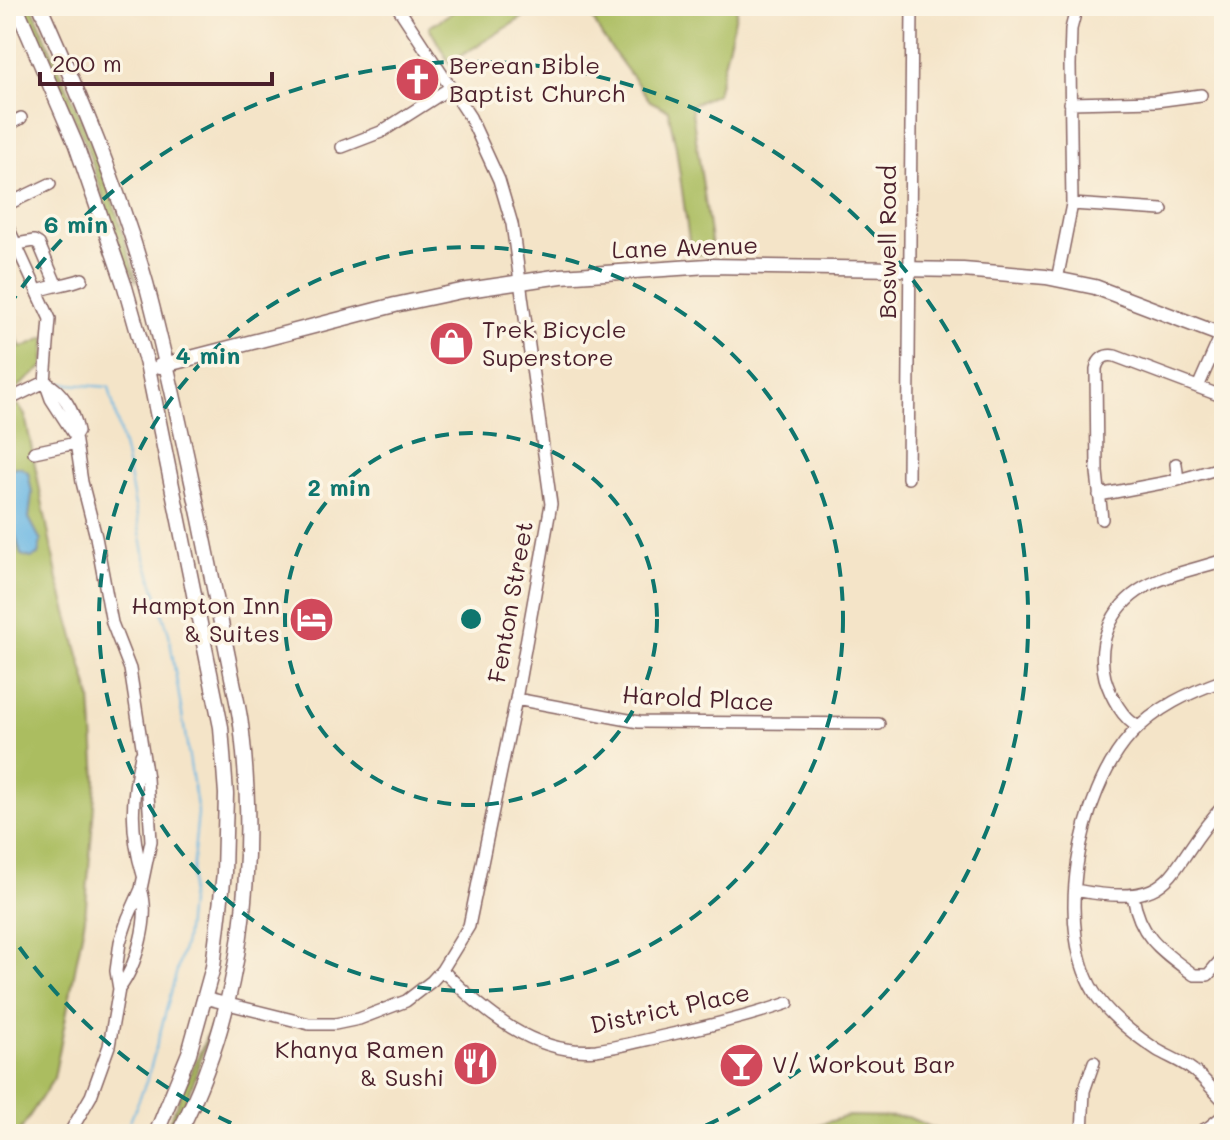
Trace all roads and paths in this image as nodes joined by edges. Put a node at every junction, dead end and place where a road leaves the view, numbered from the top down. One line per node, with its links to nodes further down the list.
1 (16, 6): 26 (main road)
2 (40, 6): 25 (main road)
3 (397, 6): 6 (street, Fenton Street)
4 (912, 6): 18 (street, Boswell Road)
5 (1077, 6): 8 (street)
6 (450, 88): 11 (street); 21 (street, Fenton Street)
7 (1201, 95): 8 (street)
8 (1070, 103): 13 (street)
9 (21, 118): 10 (street)
10 (6, 126)
11 (342, 147)
12 (50, 184): 14 (street)
13 (1072, 204): 15 (street); 20 (street)
14 (6, 205)
15 (1162, 210)
16 (6, 223): 17 (street)
17 (17, 244): 22 (street); 23 (street)
18 (910, 269): 20 (main road, Lane Avenue); 21 (main road, Lane Avenue); 35 (street, Boswell Road)
19 (82, 279): 22 (street)
20 (1057, 280): 24 (main road, Lane Avenue)
21 (520, 282): 25 (main road, Lane Avenue); 41 (street, Fenton Street)
22 (56, 284): 23 (street)
23 (38, 291): 27 (street)
24 (1222, 336): 28 (street)
25 (167, 364): 26 (main road, Lane Avenue); 54 (main road)
26 (148, 368): 52 (main road)
27 (45, 382): 30 (street); 31 (street)
28 (1198, 387): 29 (street); 37 (street)
29 (1224, 397)
30 (6, 401)
31 (75, 439): 32 (street); 44 (street)
32 (34, 452)
33 (1176, 464): 36 (street)
34 (1224, 467): 36 (street)
35 (908, 478)
36 (1178, 480): 37 (street)
37 (1099, 495): 38 (street)
38 (1102, 519)
39 (1224, 560): 43 (street)
40 (1224, 680): 43 (street)
41 (516, 699): 42 (street, Harold Place); 50 (street, Fenton Street)
42 (879, 724)
43 (1139, 727): 47 (street)
44 (142, 750): 46 (street); 46 (street)
45 (1224, 805): 48 (street)
46 (142, 884): 51 (street); 51 (street)
47 (1075, 890): 48 (street); 56 (street)
48 (1133, 896): 49 (street)
49 (1224, 956)
50 (442, 970): 53 (street, District Place); 54 (street, Fenton Street)
51 (119, 989): 58 (street)
52 (204, 998): 54 (street, Fenton Street); 59 (main road)
53 (788, 1003)
54 (226, 1005): 60 (main road)
55 (1094, 1062): 61 (street)
56 (1224, 1101)
57 (1224, 1115): 62 (street)
58 (69, 1134)
59 (156, 1134)
60 (178, 1134)
61 (1082, 1134)
62 (1195, 1134)

